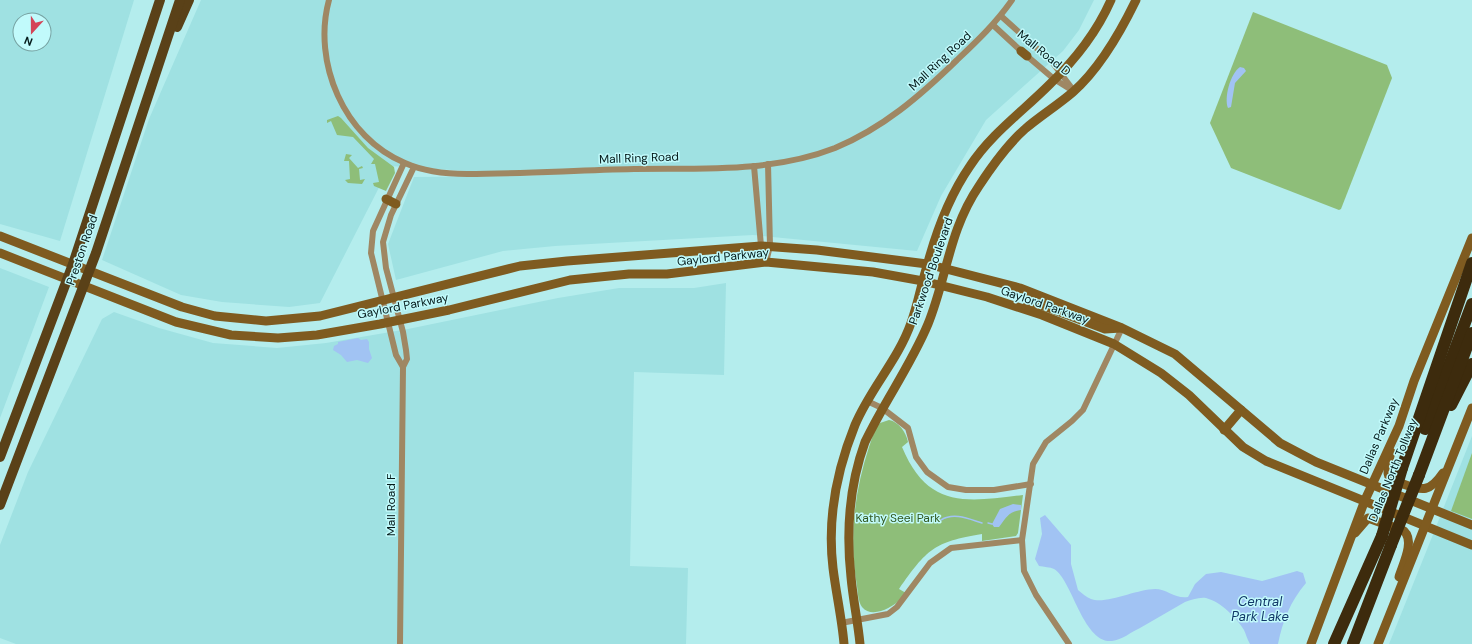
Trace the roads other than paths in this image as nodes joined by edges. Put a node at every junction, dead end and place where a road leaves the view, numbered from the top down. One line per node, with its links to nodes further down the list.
1 (156, 0): 11 (main road)
2 (160, 0): 11 (main road, Preston Road)
3 (180, 0): 12 (main road, Preston Road)
4 (189, 0): 12 (main road)
5 (329, 0): 15 (street, Mall Ring Road)
6 (1012, 0): 9 (street, Mall Ring Road)
7 (1111, 0): 13 (street, Parkwood Boulevard)
8 (1136, 0): 14 (street, Parkwood Boulevard)
9 (1001, 16): 10 (street, Mall Ring Road); 13 (street, Mall Road D)
10 (993, 25): 13 (street, Mall Road D); 16 (street, Mall Ring Road)
11 (143, 50): 28 (main road, Preston Road)
12 (164, 52): 31 (main road, Preston Road)
13 (1057, 76): 14 (street, Mall Road D); 29 (street, Parkwood Boulevard)
14 (1074, 91): 30 (street, Parkwood Boulevard)
15 (404, 163): 18 (street, Mall Ring Road); 19 (street, Mall Road F)
16 (768, 164): 17 (street, Mall Ring Road); 23 (street)
17 (754, 166): 18 (street, Mall Ring Road); 23 (street)
18 (414, 167): 20 (street, Mall Road F)
19 (386, 199): 20 (street); 38 (street, Mall Road F)
20 (396, 204): 37 (street, Mall Road F)
21 (0, 236): 28 (street, Gaylord Parkway)
22 (1472, 238): 54 (street, Dallas Parkway)
23 (766, 246): 25 (street, Gaylord Parkway); 26 (street); 29 (street, Gaylord Parkway)
24 (0, 253): 33 (street, Gaylord Parkway)
25 (630, 256): 32 (street); 37 (street, Gaylord Parkway)
26 (766, 262): 32 (street, Gaylord Parkway); 34 (street, Gaylord Parkway)
27 (1472, 262): 60 (highway)
28 (73, 264): 31 (street, Gaylord Parkway); 33 (main road, Preston Road)
29 (927, 264): 30 (street, Gaylord Parkway); 34 (street, Parkwood Boulevard)
30 (945, 268): 35 (street, Parkwood Boulevard); 44 (street, Gaylord Parkway)
31 (90, 270): 36 (main road, Preston Road); 41 (street, Gaylord Parkway)
32 (629, 274): 42 (street, Gaylord Parkway)
33 (67, 279): 36 (street, Gaylord Parkway); 57 (main road, Preston Road)
34 (923, 281): 35 (street, Gaylord Parkway); 50 (street, Parkwood Boulevard)
35 (940, 285): 40 (street, Gaylord Parkway); 51 (street, Parkwood Boulevard)
36 (84, 286): 46 (street, Gaylord Parkway); 59 (main road, Preston Road)
37 (394, 298): 38 (street, Gaylord Parkway); 42 (street, Mall Road F)
38 (383, 301): 41 (street, Gaylord Parkway); 43 (street, Mall Road F)
39 (1472, 304): 60 (highway, Dallas North Tollway)
40 (1018, 307): 44 (street); 47 (street, Gaylord Parkway)
41 (237, 318): 46 (street)
42 (400, 320): 43 (street, Gaylord Parkway); 49 (street, Mall Road F)
43 (389, 322): 46 (street, Gaylord Parkway); 49 (street, Mall Road F)
44 (1122, 328): 47 (street); 53 (street, Gaylord Parkway)
45 (1472, 334): 56 (highway, Dallas North Tollway)
46 (235, 335)
47 (1114, 344): 55 (street, Gaylord Parkway); 61 (street)
48 (1472, 364): 56 (highway)
49 (403, 367): 75 (street, Mall Road F)
50 (868, 401): 51 (street); 73 (street, Parkwood Boulevard)
51 (882, 408): 61 (street); 71 (street, Parkwood Boulevard)
52 (1472, 408): 58 (street)
53 (1241, 410): 55 (street); 62 (street, Gaylord Parkway)
54 (1399, 426): 58 (street); 62 (street, Dallas Parkway)
55 (1224, 430): 63 (street, Gaylord Parkway)
56 (1435, 432): 60 (highway, Dallas North Tollway)
57 (0, 458): 59 (main road)
58 (1450, 464): 65 (street)
59 (15, 465): 64 (main road, Preston Road)
60 (1410, 472): 79 (highway, Dallas North Tollway, bridge); 80 (highway, Dallas North Tollway, bridge)
61 (1031, 484): 69 (street)
62 (1371, 485): 63 (street, Dallas Parkway); 65 (street, Gaylord Parkway)
63 (1365, 500): 66 (street, Gaylord Parkway); 68 (street, Dallas Parkway)
64 (0, 505)
65 (1432, 510): 66 (street); 67 (street, Gaylord Parkway)
66 (1426, 525): 70 (street, Gaylord Parkway); 72 (street)
67 (1472, 525)
68 (1351, 538): 72 (street); 78 (street, Dallas Parkway)
69 (1022, 540): 71 (street); 74 (street)
70 (1472, 545)
71 (858, 620): 73 (street); 77 (street, Parkwood Boulevard)
72 (1387, 622): 81 (street)
73 (841, 623): 76 (street, Parkwood Boulevard)
74 (1065, 643)
75 (400, 644)
76 (844, 644)
77 (860, 644)
78 (1311, 644)
79 (1334, 644)
80 (1353, 644)
81 (1378, 644)

